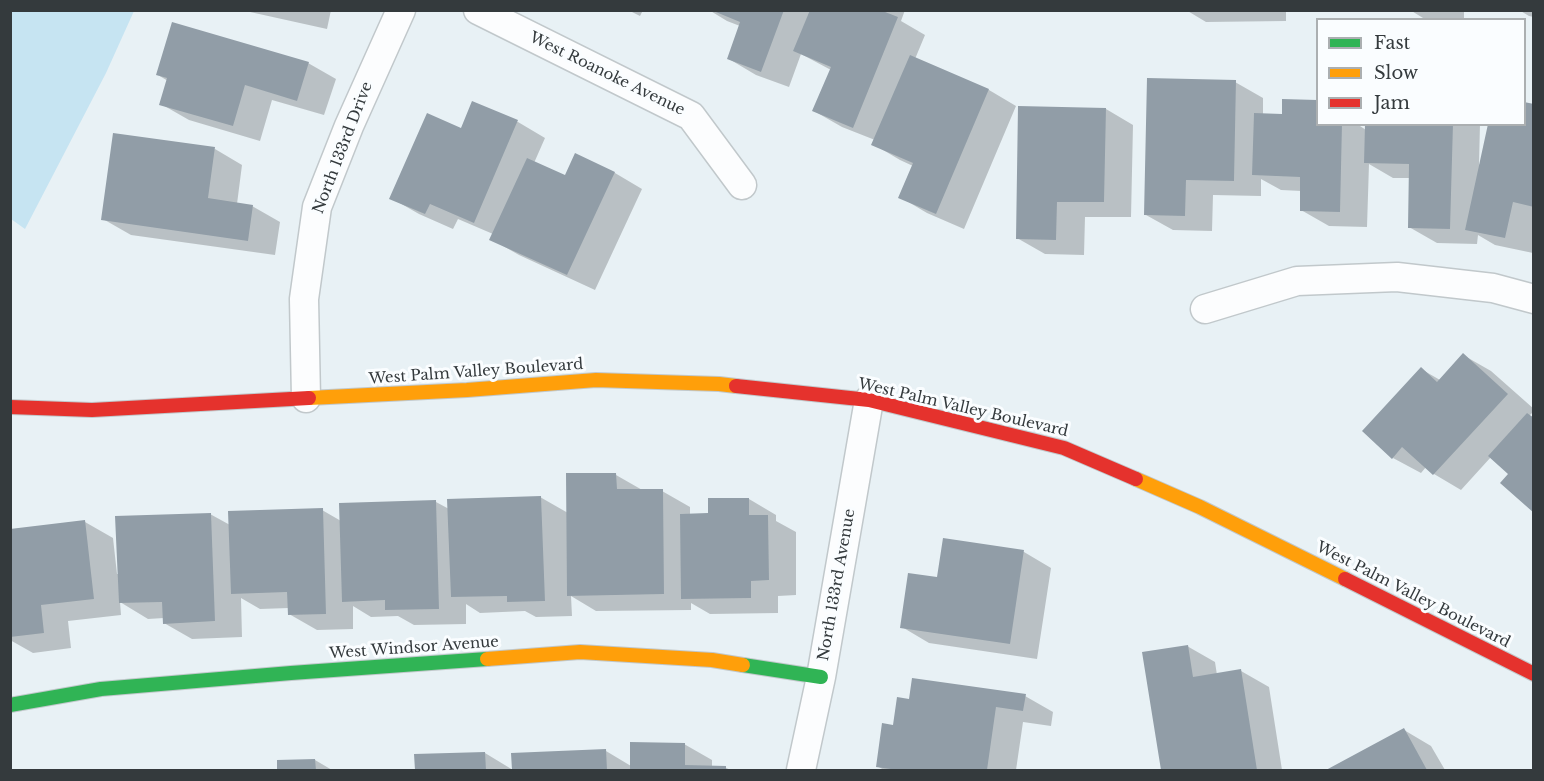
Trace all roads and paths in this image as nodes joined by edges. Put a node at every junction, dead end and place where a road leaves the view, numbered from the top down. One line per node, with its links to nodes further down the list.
1 (401, 10): 6 (street, North 133rd Drive)
2 (478, 10): 3 (street, West Roanoke Avenue)
3 (742, 185)
4 (1533, 299): 5 (street)
5 (1205, 309)
6 (306, 398): 7 (street, West Palm Valley Boulevard); 8 (street, West Palm Valley Boulevard)
7 (869, 400): 9 (street, West Palm Valley Boulevard); 10 (street, North 133rd Avenue)
8 (10, 407)
9 (1533, 674)
10 (821, 677): 11 (street, West Windsor Avenue); 12 (street, North 133rd Avenue)
11 (10, 705)
12 (801, 771)

